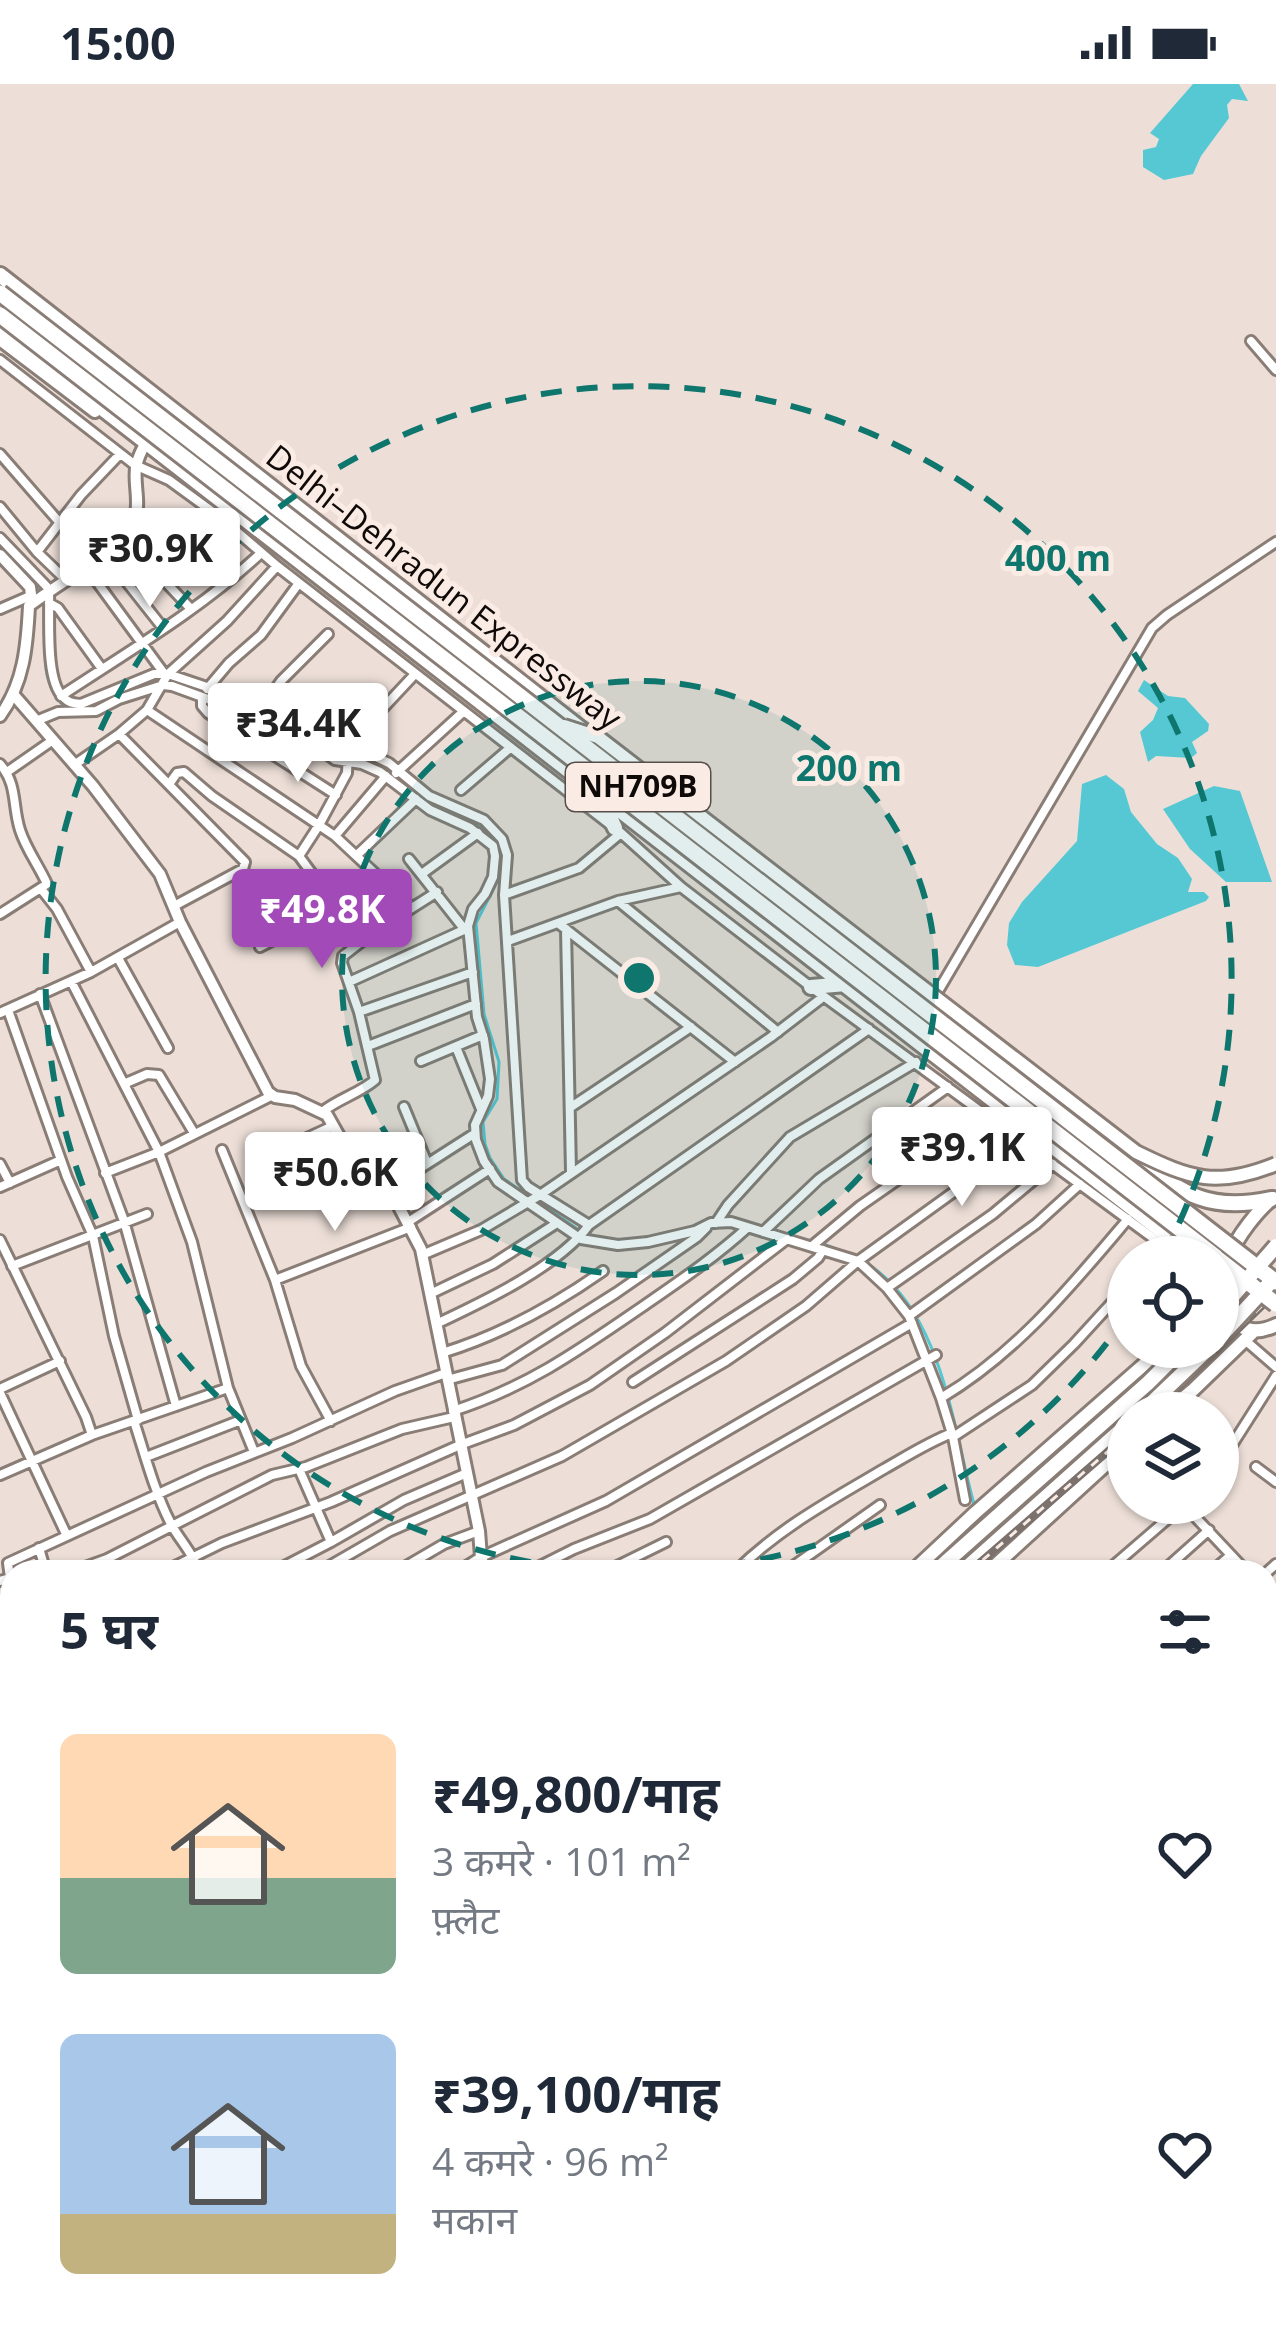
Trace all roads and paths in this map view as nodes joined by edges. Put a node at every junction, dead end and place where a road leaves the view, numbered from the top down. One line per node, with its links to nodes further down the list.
1 (0, 275): 9 (highway, Delhi–Dehradun Expressway)
2 (0, 293): 46 (highway, NH709B, bridge)
3 (0, 315): 148 (highway, NH709B, bridge)
4 (0, 329): 10 (highway, Delhi–Dehradun Expressway)
5 (0, 339): 10 (main road)
6 (1251, 341): 8 (street)
7 (0, 360): 12 (street)
8 (1276, 370)
9 (167, 405): 10 (street); 49 (highway, Delhi–Dehradun Expressway)
10 (146, 445): 13 (street); 54 (highway, Delhi–Dehradun Expressway)
11 (0, 454): 16 (street)
12 (120, 454): 13 (street); 16 (street)
13 (135, 465): 15 (street); 17 (street)
14 (0, 506): 20 (street)
15 (220, 518): 22 (street); 27 (street)
16 (60, 523): 20 (street)
17 (121, 536): 21 (street); 27 (street)
18 (0, 538): 29 (street)
19 (1276, 542): 92 (street)
20 (37, 552): 26 (street)
21 (103, 552): 25 (street); 32 (street)
22 (261, 553): 24 (street); 31 (street)
23 (0, 555): 29 (street)
24 (277, 566): 28 (street); 37 (street)
25 (86, 567): 26 (street); 34 (street)
26 (65, 579): 29 (street)
27 (163, 579): 31 (street)
28 (298, 583): 36 (street); 38 (street)
29 (42, 597): 30 (street); 35 (street); 39 (street); 40 (street)
30 (0, 609)
31 (191, 609): 32 (street)
32 (163, 628): 34 (street)
33 (328, 634): 41 (street)
34 (142, 643): 35 (street); 37 (street)
35 (102, 669): 40 (street)
36 (415, 674): 43 (street); 51 (street)
37 (165, 678): 38 (street); 40 (street); 42 (street); 45 (street)
38 (204, 693): 41 (street); 51 (street); 59 (street)
39 (14, 694): 44 (street); 45 (street)
40 (61, 696)
41 (264, 705): 51 (street)
42 (147, 710): 47 (street); 61 (street)
43 (464, 711): 50 (street); 55 (street)
44 (0, 716)
45 (37, 721): 48 (street)
46 (557, 724): 127 (main road, bridge); 159 (highway, NH709B, bridge)
47 (119, 734): 52 (street); 56 (street)
48 (52, 740): 52 (street); 53 (street)
49 (597, 742): 54 (highway); 92 (highway, Delhi–Dehradun Expressway)
50 (510, 748): 57 (street); 62 (street)
51 (348, 755): 55 (street); 59 (street)
52 (74, 765): 75 (street)
53 (3, 768): 71 (street)
54 (572, 773): 58 (highway, Delhi–Dehradun Expressway)
55 (393, 775): 60 (street); 64 (street); 73 (street)
56 (170, 783): 66 (street); 75 (street)
57 (461, 790)
58 (599, 794): 62 (highway); 89 (highway, Delhi–Dehradun Expressway)
59 (336, 795): 61 (street)
60 (416, 799): 63 (street); 65 (street)
61 (320, 826): 64 (street); 66 (street)
62 (618, 830): 70 (street); 73 (street)
63 (478, 832): 68 (street); 80 (street)
64 (335, 836): 65 (street)
65 (357, 855): 76 (street)
66 (298, 856): 69 (street)
67 (409, 859): 68 (street)
68 (423, 874): 72 (street)
69 (321, 886)
70 (681, 887): 74 (street); 90 (street)
71 (42, 890): 77 (street); 85 (street)
72 (437, 892): 76 (street); 80 (street)
73 (503, 895): 82 (street)
74 (618, 901): 79 (street); 98 (street)
75 (174, 907): 78 (street)
76 (412, 908): 81 (street)
77 (0, 914)
78 (180, 922): 84 (street); 108 (street)
79 (562, 926): 82 (street); 96 (street); 110 (street)
80 (467, 929): 86 (street); 88 (street)
81 (374, 932): 83 (street); 88 (street)
82 (508, 941): 135 (street)
83 (260, 947)
84 (118, 958): 85 (street); 102 (street)
85 (91, 972): 87 (street)
86 (472, 972): 93 (street); 95 (street)
87 (71, 980): 91 (street); 106 (street)
88 (350, 982): 95 (street)
89 (846, 984): 90 (highway); 147 (highway, Delhi–Dehradun Expressway)
90 (817, 992): 97 (street); 98 (street)
91 (40, 994): 94 (street); 129 (street)
92 (932, 1002): 134 (highway, Delhi–Dehradun Expressway)
93 (476, 1004): 99 (street); 100 (street)
94 (4, 1011): 122 (street)
95 (359, 1012): 100 (street)
96 (691, 1028): 104 (street); 110 (street)
97 (870, 1028): 105 (street); 144 (street)
98 (778, 1031): 104 (street)
99 (483, 1035): 101 (street); 111 (street)
100 (368, 1046): 112 (street)
101 (456, 1047): 103 (street); 111 (street)
102 (168, 1048)
103 (421, 1061)
104 (735, 1062): 130 (street)
105 (916, 1062): 107 (street); 138 (street)
106 (126, 1083): 115 (street); 121 (street)
107 (948, 1087): 113 (street); 143 (street)
108 (271, 1096): 112 (street); 115 (street)
109 (404, 1107): 124 (street)
110 (570, 1108): 130 (street)
111 (481, 1109): 116 (street)
112 (322, 1112): 114 (street)
113 (988, 1117): 118 (street); 152 (street)
114 (333, 1126): 117 (street); 119 (street)
115 (194, 1133): 121 (street)
116 (476, 1133): 124 (street); 128 (street)
117 (341, 1140): 123 (street); 133 (street)
118 (1023, 1142): 126 (street); 155 (street)
119 (285, 1148)
120 (221, 1150): 160 (street)
121 (159, 1152): 129 (street); 182 (street)
122 (62, 1160): 132 (street); 145 (street)
123 (294, 1163)
124 (427, 1163): 133 (street)
125 (0, 1164): 132 (street)
126 (1053, 1164): 131 (street); 161 (street)
127 (1276, 1164)
128 (490, 1169): 135 (street); 141 (street)
129 (105, 1172): 139 (street)
130 (571, 1174): 135 (street)
131 (1080, 1184): 137 (street); 166 (street)
132 (5, 1185)
133 (390, 1194): 141 (street)
134 (1273, 1198): 149 (main road)
135 (532, 1199): 140 (street); 144 (street); 154 (street)
136 (147, 1214): 139 (street)
137 (1128, 1219): 146 (street); 186 (street)
138 (716, 1221): 142 (street); 144 (street); 180 (street)
139 (124, 1222): 145 (street); 187 (street)
140 (557, 1223): 144 (street); 163 (street)
141 (409, 1225): 154 (street); 160 (street)
142 (748, 1227): 143 (street); 188 (street)
143 (765, 1230): 150 (street)
144 (584, 1232): 168 (street)
145 (93, 1236): 156 (street); 189 (street)
146 (1156, 1236)
147 (1160, 1236)
148 (1186, 1236)
149 (1238, 1236)
150 (787, 1239): 152 (street); 196 (street)
151 (0, 1240): 156 (street)
152 (818, 1245): 155 (street); 181 (street)
153 (1276, 1246): 162 (highway, bridge)
154 (422, 1255): 163 (street)
155 (860, 1260): 161 (street); 206 (street)
156 (12, 1266): 174 (street)
157 (603, 1271): 172 (street)
158 (1239, 1277): 164 (highway, NH709B, bridge)
159 (1276, 1279): 167 (highway, bridge)
160 (275, 1280): 191 (street)
161 (890, 1286): 166 (street)
162 (1239, 1289)
163 (430, 1294): 168 (street)
164 (1276, 1304)
165 (1107, 1308): 192 (street)
166 (911, 1317): 173 (street); 222 (street)
167 (1239, 1317)
168 (436, 1324): 172 (street)
169 (1276, 1325): 171 (main road)
170 (1239, 1327): 171 (main road)
171 (1249, 1335): 175 (street); 185 (main road)
172 (442, 1353): 180 (street)
173 (931, 1357): 186 (street); 233 (street)
174 (60, 1361): 183 (street); 194 (street)
175 (1276, 1367)
176 (1140, 1368): 237 (main road)
177 (1163, 1368): 238 (highway, bridge)
178 (1188, 1368): 184 (highway, bridge)
179 (1276, 1376): 193 (street)
180 (446, 1377): 188 (street); 191 (street)
181 (633, 1382)
182 (228, 1388): 187 (street); 190 (street)
183 (0, 1391): 199 (street)
184 (1163, 1392)
185 (1190, 1392)
186 (946, 1395): 192 (street)
187 (176, 1406): 189 (street)
188 (454, 1414): 196 (street); 202 (street)
189 (136, 1420): 194 (street); 198 (street)
190 (241, 1420): 197 (street); 198 (street)
191 (331, 1421): 197 (street)
192 (955, 1434): 208 (street); 235 (street)
193 (1239, 1434)
194 (92, 1435): 199 (street)
195 (1107, 1443): 239 (highway)
196 (460, 1444): 203 (street); 210 (street)
197 (254, 1452): 207 (street)
198 (146, 1457): 207 (street)
199 (31, 1462): 204 (street); 216 (street)
200 (1107, 1463): 240 (main road)
201 (1256, 1468): 205 (street)
202 (299, 1469): 210 (street); 213 (street)
203 (466, 1473): 206 (street); 217 (street)
204 (0, 1475)
205 (1276, 1482)
206 (471, 1493): 215 (street); 229 (street)
207 (158, 1494): 213 (street); 216 (street)
208 (965, 1500)
209 (880, 1505): 236 (street)
210 (315, 1508): 217 (street); 221 (street)
211 (1162, 1524): 241 (street)
212 (1203, 1524): 214 (street)
213 (172, 1527): 221 (street); 225 (street)
214 (1209, 1530): 220 (street); 242 (street)
215 (479, 1531): 222 (street); 230 (street)
216 (67, 1536): 219 (street)
217 (332, 1542): 228 (street)
218 (667, 1542): 234 (street)
219 (39, 1549): 223 (street); 224 (street)
220 (1231, 1555): 243 (street); 244 (street)
221 (194, 1556): 226 (street); 227 (street)
222 (481, 1557): 231 (street); 232 (street)
223 (15, 1560)
224 (42, 1560)
225 (104, 1560)
226 (186, 1560)
227 (195, 1560)
228 (297, 1560)
229 (340, 1560)
230 (417, 1560)
231 (476, 1560)
232 (482, 1560)
233 (555, 1560)
234 (630, 1560)
235 (747, 1560)
236 (802, 1560)
237 (925, 1560)
238 (948, 1560)
239 (975, 1560)
240 (1001, 1560)
241 (1120, 1560)
242 (1175, 1560)
243 (1225, 1560)
244 (1236, 1560)

